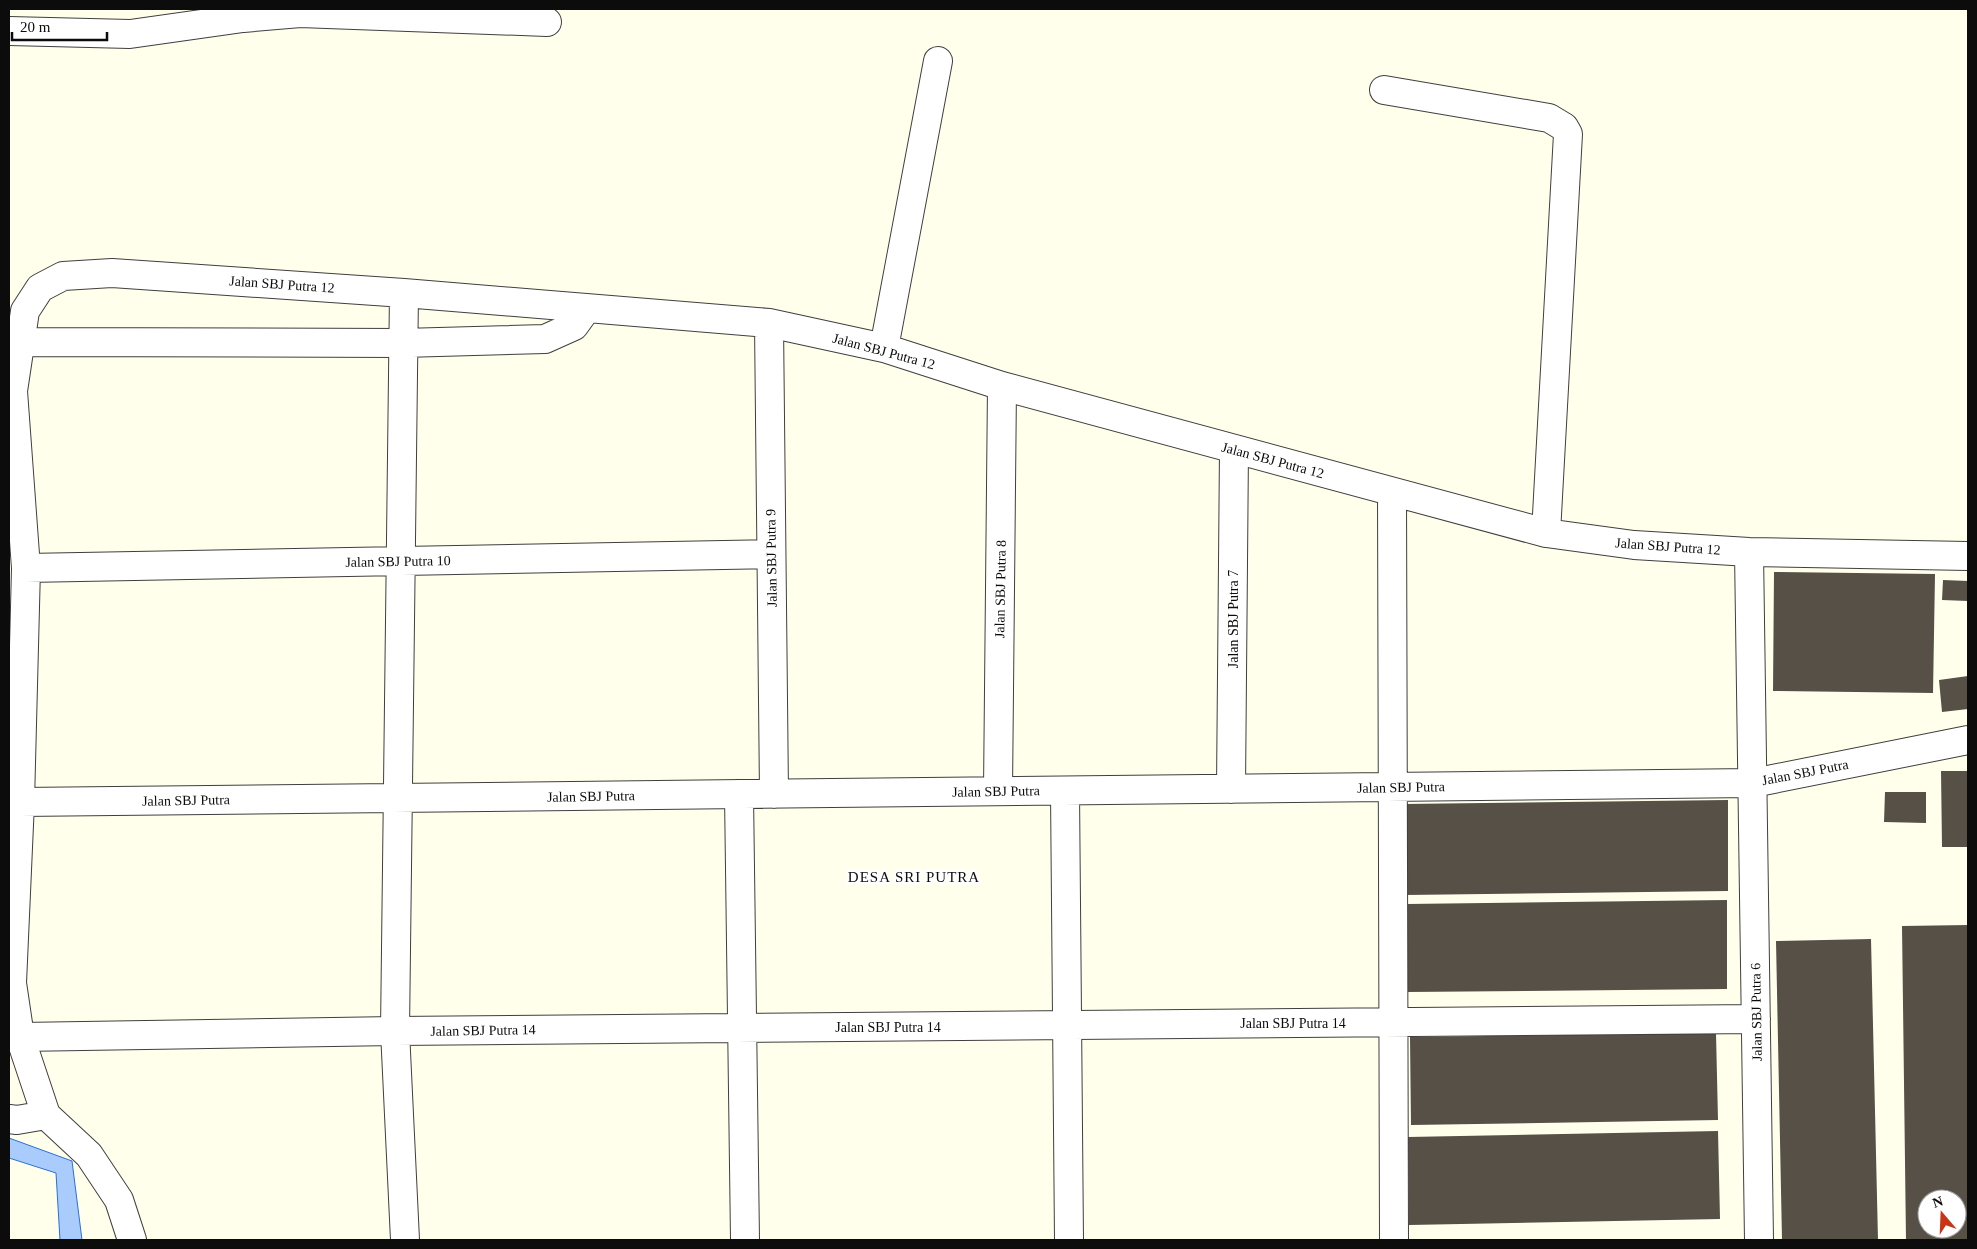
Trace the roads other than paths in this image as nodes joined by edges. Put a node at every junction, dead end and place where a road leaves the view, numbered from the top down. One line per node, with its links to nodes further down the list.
1 (547, 22): 2 (street)
2 (9, 31)
3 (938, 61): 10 (street)
4 (1384, 90): 15 (street)
5 (404, 293): 6 (street, Jalan SBJ Putra 12); 8 (street, Jalan SBJ Putra 12); 9 (street)
6 (587, 308): 7 (street, Jalan SBJ Putra 12); 9 (street)
7 (769, 323): 10 (street, Jalan SBJ Putra 12); 17 (street, Jalan SBJ Putra 9)
8 (19, 342): 9 (street); 12 (street, Jalan SBJ Putra 12)
9 (403, 344): 19 (street)
10 (884, 348): 11 (street, Jalan SBJ Putra 12)
11 (1002, 386): 13 (street, Jalan SBJ Putra 12); 25 (street, Jalan SBJ Putra 8)
12 (11, 391): 20 (street, Jalan SBJ Putra 12)
13 (1234, 449): 14 (street, Jalan SBJ Putra 12); 24 (street, Jalan SBJ Putra 7)
14 (1392, 492): 15 (street, Jalan SBJ Putra 12); 23 (street)
15 (1546, 533): 16 (street, Jalan SBJ Putra 12)
16 (1749, 552): 18 (street, Jalan SBJ Putra 12); 22 (street, Jalan SBJ Putra 6)
17 (771, 554): 19 (street, Jalan SBJ Putra 10); 28 (street, Jalan SBJ Putra 9)
18 (1968, 556)
19 (401, 561): 20 (street, Jalan SBJ Putra 10); 29 (street)
20 (26, 568): 30 (street, Jalan SBJ Putra 12)
21 (1968, 740): 22 (street, Jalan SBJ Putra)
22 (1753, 783): 23 (street, Jalan SBJ Putra); 31 (street, Jalan SBJ Putra 6)
23 (1393, 787): 24 (street, Jalan SBJ Putra); 32 (street)
24 (1231, 789): 26 (street, Jalan SBJ Putra)
25 (998, 791): 26 (street, Jalan SBJ Putra); 28 (street, Jalan SBJ Putra)
26 (1066, 791): 33 (street)
27 (739, 794): 28 (street, Jalan SBJ Putra); 29 (street, Jalan SBJ Putra); 34 (street)
28 (774, 794)
29 (398, 798): 30 (street, Jalan SBJ Putra); 35 (street)
30 (20, 802): 36 (street, Jalan SBJ Putra 12)
31 (1756, 1019): 32 (street, Jalan SBJ Putra 14); 44 (street, Jalan SBJ Putra 6)
32 (1393, 1022): 33 (street, Jalan SBJ Putra 14); 43 (street)
33 (1067, 1025): 34 (street, Jalan SBJ Putra 14); 42 (street)
34 (742, 1028): 35 (street, Jalan SBJ Putra 14); 41 (street)
35 (395, 1031): 36 (street, Jalan SBJ Putra 14); 40 (street)
36 (20, 1037): 37 (street, Jalan SBJ Putra 12)
37 (46, 1115): 38 (street); 39 (street)
38 (9, 1119)
39 (132, 1240)
40 (405, 1240)
41 (744, 1240)
42 (1069, 1240)
43 (1394, 1240)
44 (1759, 1240)

